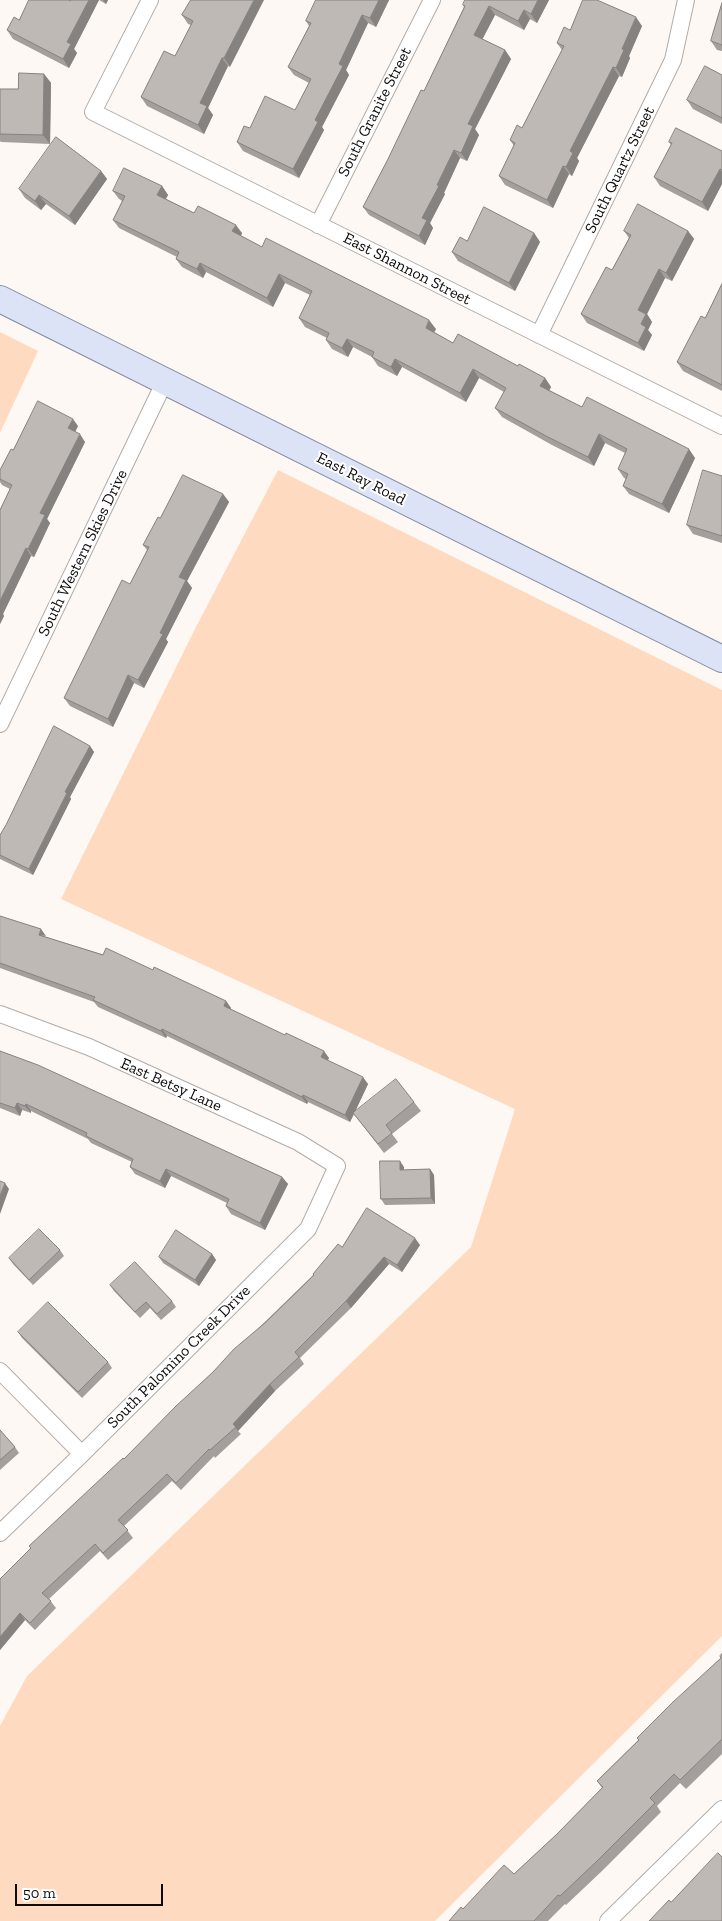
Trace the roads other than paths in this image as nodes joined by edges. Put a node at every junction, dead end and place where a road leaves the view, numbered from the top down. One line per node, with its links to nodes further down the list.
1 (150, 0): 4 (street, East Shannon Street)
2 (432, 0): 4 (street, South Granite Street)
3 (686, 0): 6 (street, South Quartz Street)
4 (318, 225): 6 (street, East Shannon Street)
5 (0, 299): 7 (main road, East Ray Road)
6 (539, 335): 8 (street, East Shannon Street)
7 (165, 381): 9 (main road, East Ray Road); 10 (street, South Western Skies Drive)
8 (722, 426)
9 (722, 659)
10 (0, 724)
11 (0, 1014): 12 (street, East Betsy Lane)
12 (337, 1166): 14 (street, South Palomino Creek Drive)
13 (0, 1371): 14 (street)
14 (82, 1454): 15 (street, South Palomino Creek Drive)
15 (0, 1533)
16 (722, 1809): 17 (street)
17 (608, 1921)

